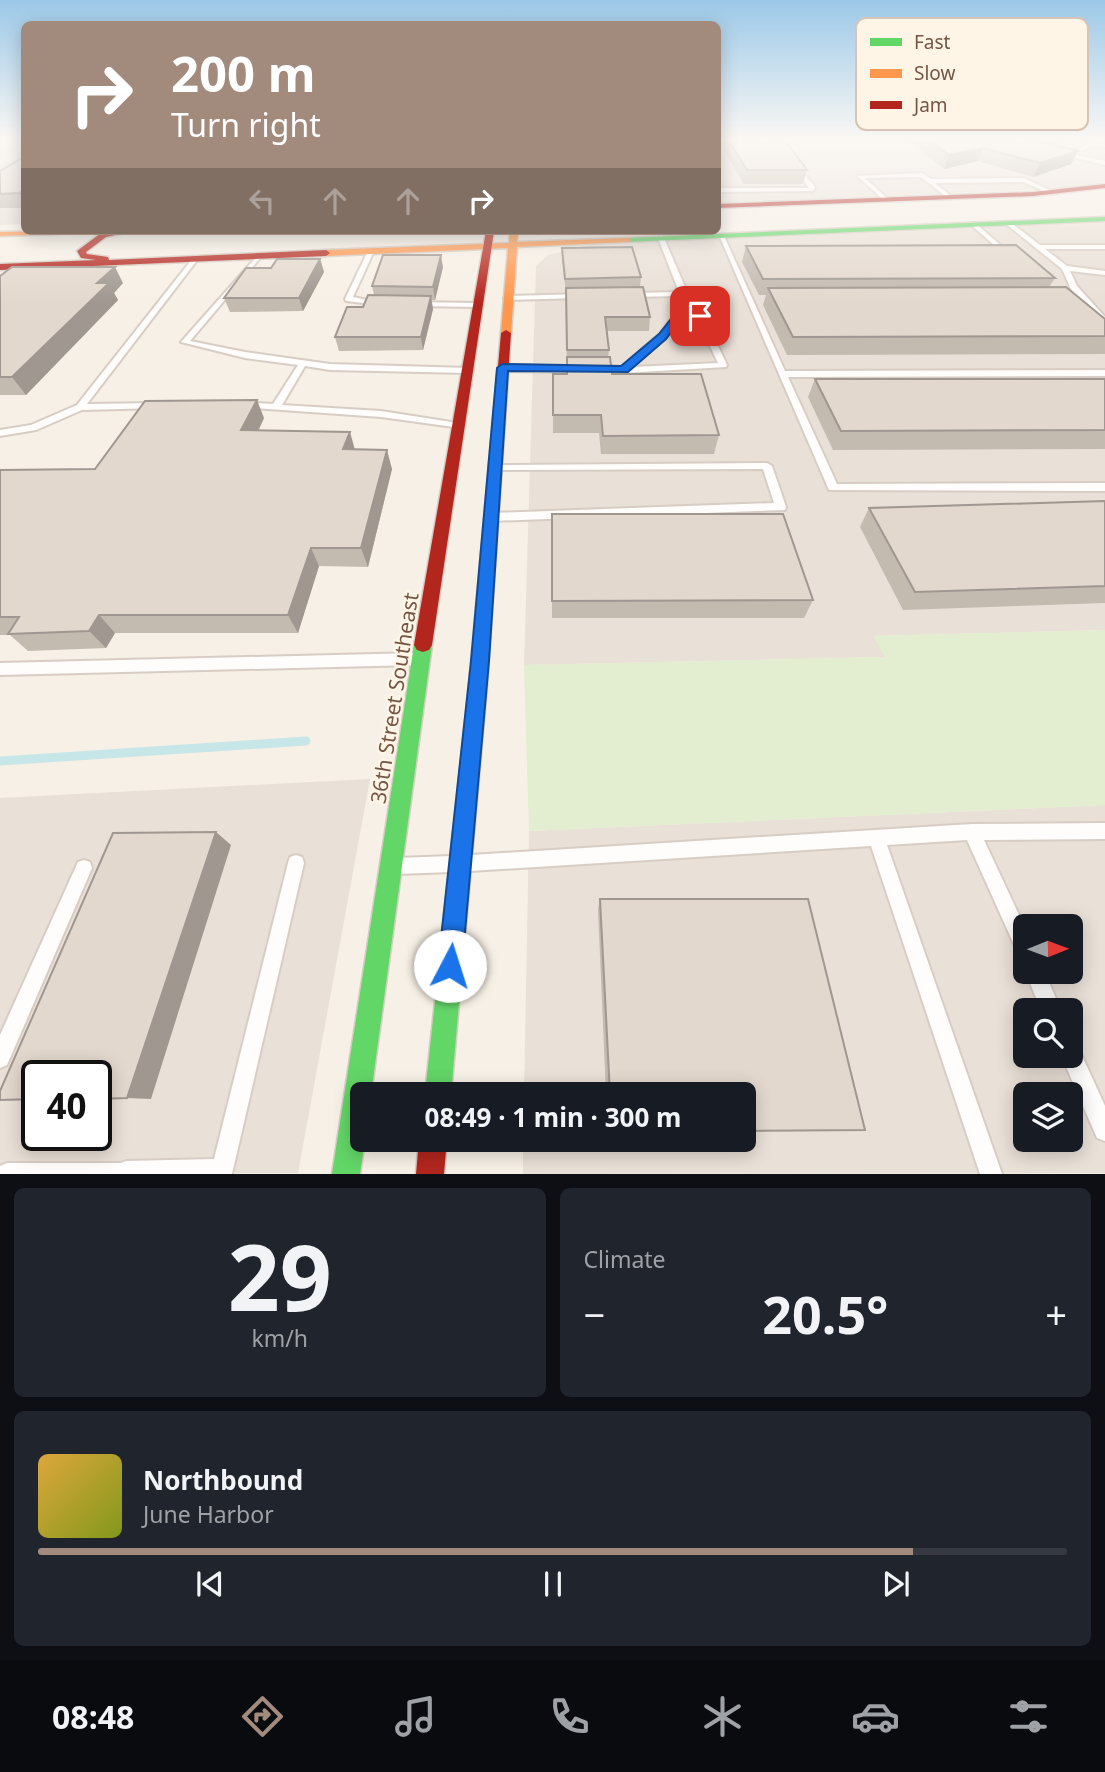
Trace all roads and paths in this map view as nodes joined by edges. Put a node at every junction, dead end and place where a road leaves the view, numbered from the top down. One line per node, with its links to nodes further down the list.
1 (787, 193): 9 (lane)
2 (878, 193): 8 (lane)
3 (944, 193): 6 (lane)
4 (1038, 193): 5 (street)
5 (995, 195): 6 (street); 12 (street)
6 (949, 197): 7 (street)
7 (906, 198): 8 (street); 15 (street)
8 (885, 199): 10 (street)
9 (721, 201)
10 (721, 201)
11 (1105, 219): 12 (street)
12 (1041, 222): 13 (street)
13 (1008, 223): 14 (street); 25 (lane)
14 (973, 224): 15 (street); 28 (lane)
15 (931, 226): 24 (street)
16 (21, 233): 17 (street)
17 (0, 234)
18 (43, 235): 35 (street)
19 (104, 235): 34 (street)
20 (489, 238): 21 (street); 29 (street); 38 (street, 36th Street Southeast)
21 (513, 238): 23 (street); 40 (street)
22 (661, 238): 23 (street); 24 (street); 41 (lane)
23 (584, 242): 40 (street)
24 (724, 243): 30 (lane); 44 (lane)
25 (1038, 247): 26 (lane); 37 (lane)
26 (1105, 247)
27 (988, 249): 28 (lane)
28 (1001, 249): 36 (lane)
29 (400, 250): 31 (street); 38 (street)
30 (740, 250)
31 (370, 251): 32 (street); 46 (lane)
32 (259, 256): 33 (street); 50 (lane)
33 (195, 259): 34 (street); 59 (lane)
34 (125, 261): 35 (street)
35 (0, 265)
36 (1021, 266)
37 (1065, 268): 39 (lane); 49 (lane)
38 (472, 270): 48 (street, 36th Street Southeast)
39 (1105, 273)
40 (509, 279): 43 (street)
41 (619, 295)
42 (593, 296): 43 (lane)
43 (508, 298): 51 (street)
44 (749, 300): 45 (lane); 55 (lane)
45 (763, 300)
46 (387, 303)
47 (400, 303): 48 (lane)
48 (477, 305): 52 (street, 36th Street Southeast)
49 (1105, 322)
50 (303, 363): 52 (lane); 57 (lane)
51 (502, 368): 53 (lane); 62 (street)
52 (467, 370): 60 (street, 36th Street Southeast)
53 (624, 370): 53 (lane)
54 (1105, 373): 55 (lane)
55 (782, 374): 63 (lane)
56 (237, 405): 57 (lane)
57 (277, 405): 60 (lane)
58 (172, 406): 59 (lane)
59 (80, 407): 61 (lane)
60 (458, 426): 65 (street, 36th Street Southeast)
61 (0, 433)
62 (495, 468): 64 (street); 64 (lane)
63 (1105, 488)
64 (491, 517): 71 (street)
65 (422, 659): 66 (lane); 72 (street, 36th Street Southeast)
66 (0, 669)
67 (1105, 831): 68 (lane)
68 (972, 832): 69 (lane); 74 (lane)
69 (876, 838): 71 (lane); 84 (lane)
70 (296, 863): 80 (lane)
71 (460, 864): 72 (lane); 77 (street)
72 (390, 867): 82 (street, 36th Street Southeast)
73 (84, 868): 75 (lane)
74 (1013, 923)
75 (0, 1058)
76 (1077, 1068): 78 (lane)
77 (439, 1082)
78 (1105, 1130)
79 (432, 1152): 83 (street)
80 (126, 1173): 81 (lane)
81 (7, 1174)
82 (346, 1174)
83 (430, 1174)
84 (991, 1174)

